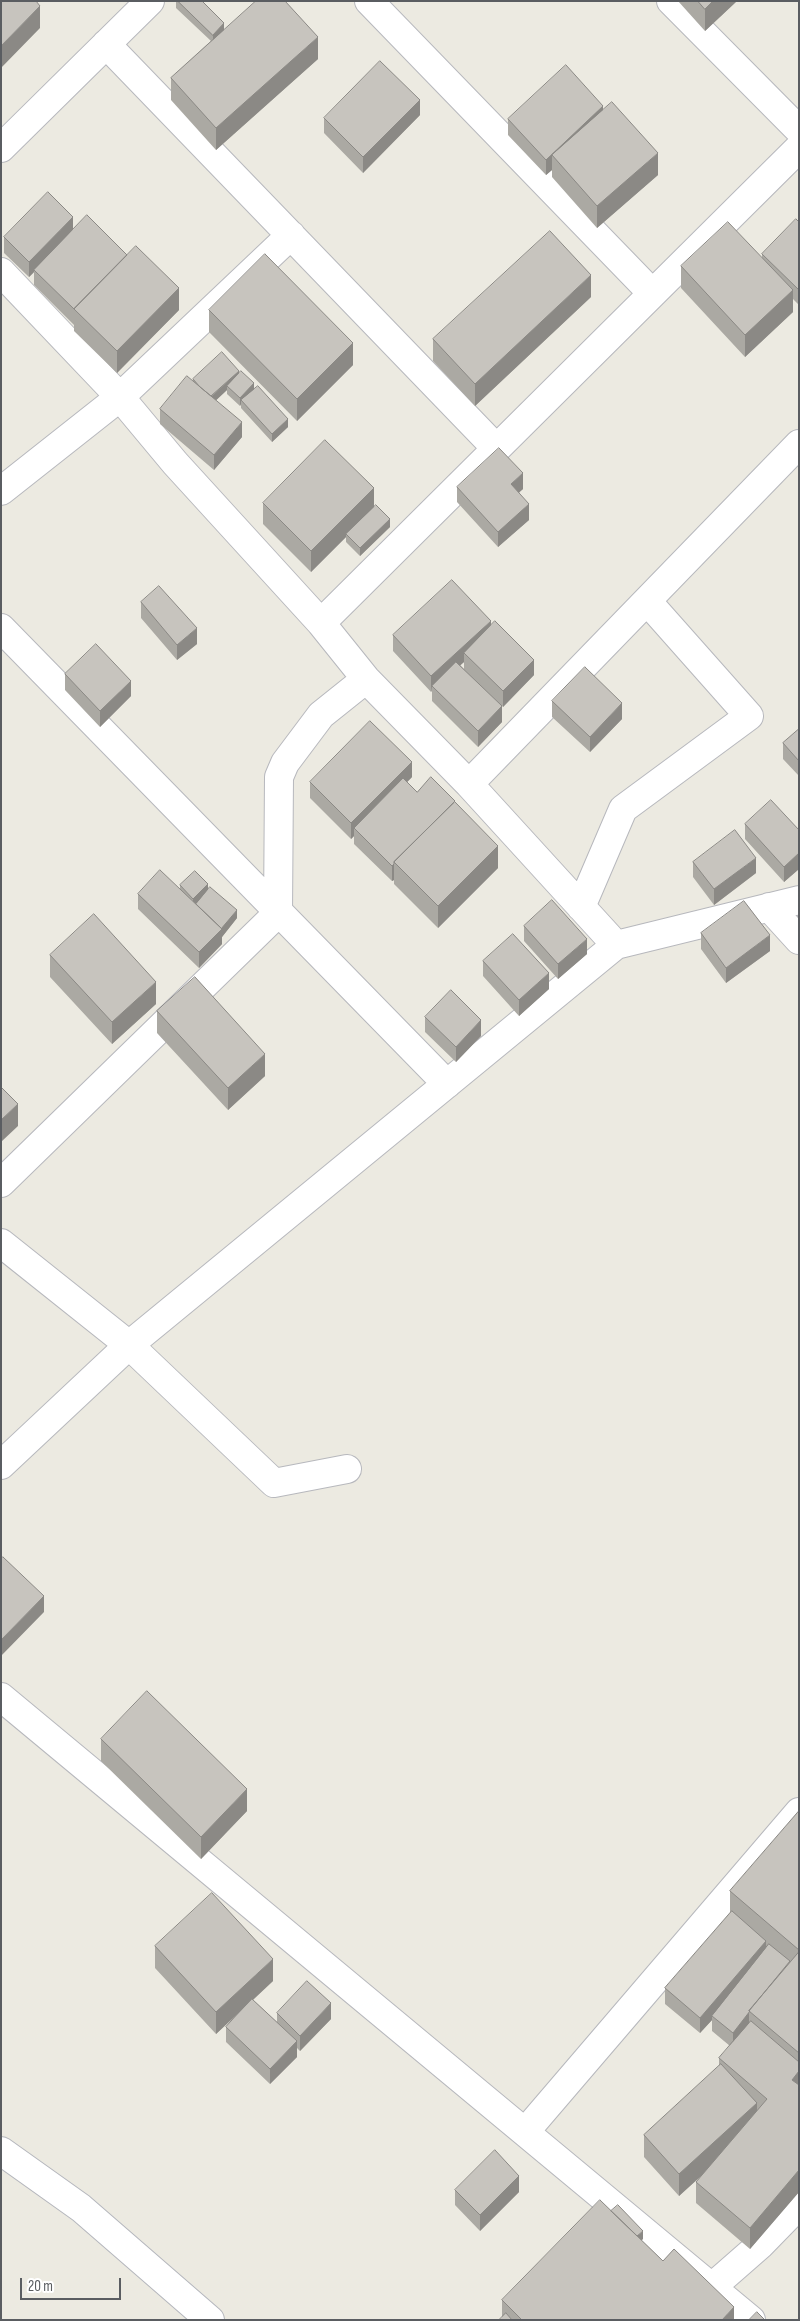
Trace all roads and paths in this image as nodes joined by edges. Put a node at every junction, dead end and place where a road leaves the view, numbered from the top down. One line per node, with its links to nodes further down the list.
1 (150, 1): 4 (street)
2 (369, 1): 10 (street)
3 (671, 1): 5 (street)
4 (106, 44): 6 (street); 8 (street)
5 (799, 130)
6 (1, 148)
7 (799, 148): 10 (street)
8 (291, 236): 11 (street); 12 (street)
9 (1, 272): 11 (street)
10 (652, 293): 12 (street)
11 (120, 397): 14 (street); 16 (street)
12 (496, 448): 16 (street)
13 (798, 448): 15 (street)
14 (1, 491)
15 (647, 601): 19 (street); 21 (street)
16 (321, 623): 18 (street)
17 (1, 628): 23 (street)
18 (366, 678): 19 (street); 23 (street)
19 (469, 784): 21 (street)
20 (799, 900): 22 (street)
21 (581, 907): 25 (street)
22 (769, 907): 24 (street); 25 (street)
23 (278, 913): 26 (street); 27 (street)
24 (799, 940)
25 (616, 945): 26 (street)
26 (447, 1084): 29 (street)
27 (1, 1183)
28 (1, 1242): 29 (street)
29 (129, 1345): 30 (street); 31 (street)
30 (1, 1464)
31 (347, 1469)
32 (1, 1697): 34 (street)
33 (799, 1812): 34 (street)
34 (525, 2132): 37 (street)
35 (5, 2160): 38 (street)
36 (799, 2205): 37 (street)
37 (712, 2287): 39 (street)
38 (210, 2320)
39 (751, 2320)

